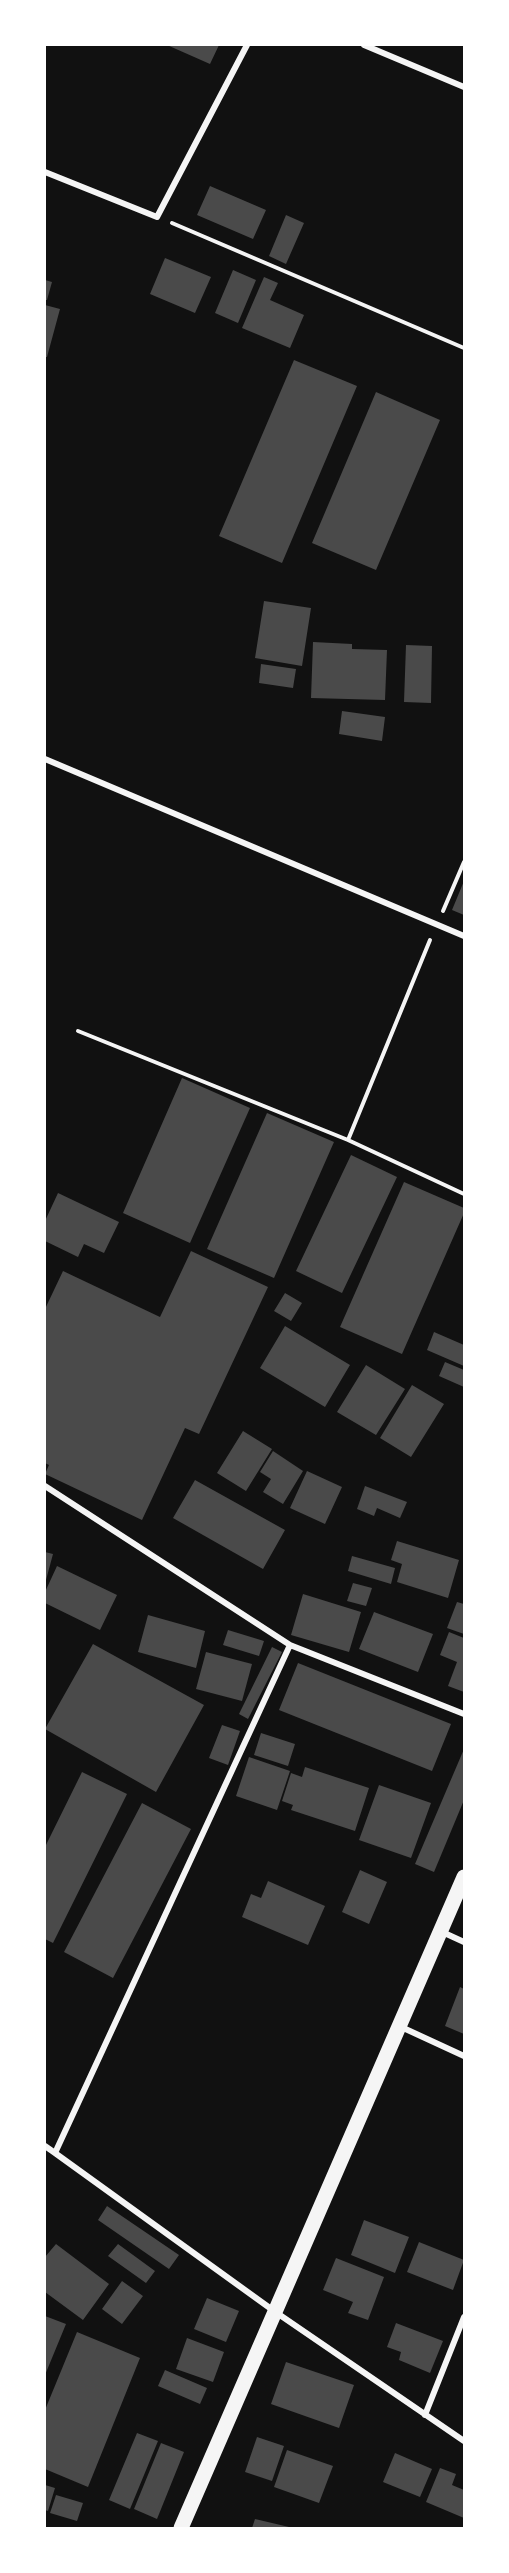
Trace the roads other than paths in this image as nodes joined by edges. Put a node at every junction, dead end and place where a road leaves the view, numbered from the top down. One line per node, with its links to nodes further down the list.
1 (247, 45): 4 (street)
2 (364, 45): 3 (street)
3 (464, 87)
4 (45, 172)
5 (45, 759): 6 (street)
6 (464, 936)
7 (45, 1486): 8 (street)
8 (290, 1645): 9 (street); 16 (street)
9 (464, 1714)
10 (464, 1877): 11 (main road)
11 (440, 1931): 12 (street); 13 (main road)
12 (464, 1942)
13 (399, 2026): 14 (street); 17 (main road)
14 (464, 2056)
15 (45, 2146): 16 (street)
16 (55, 2153): 17 (street)
17 (274, 2311): 19 (street); 21 (main road)
18 (464, 2317): 19 (street)
19 (425, 2415): 20 (street)
20 (464, 2441)
21 (181, 2528)

